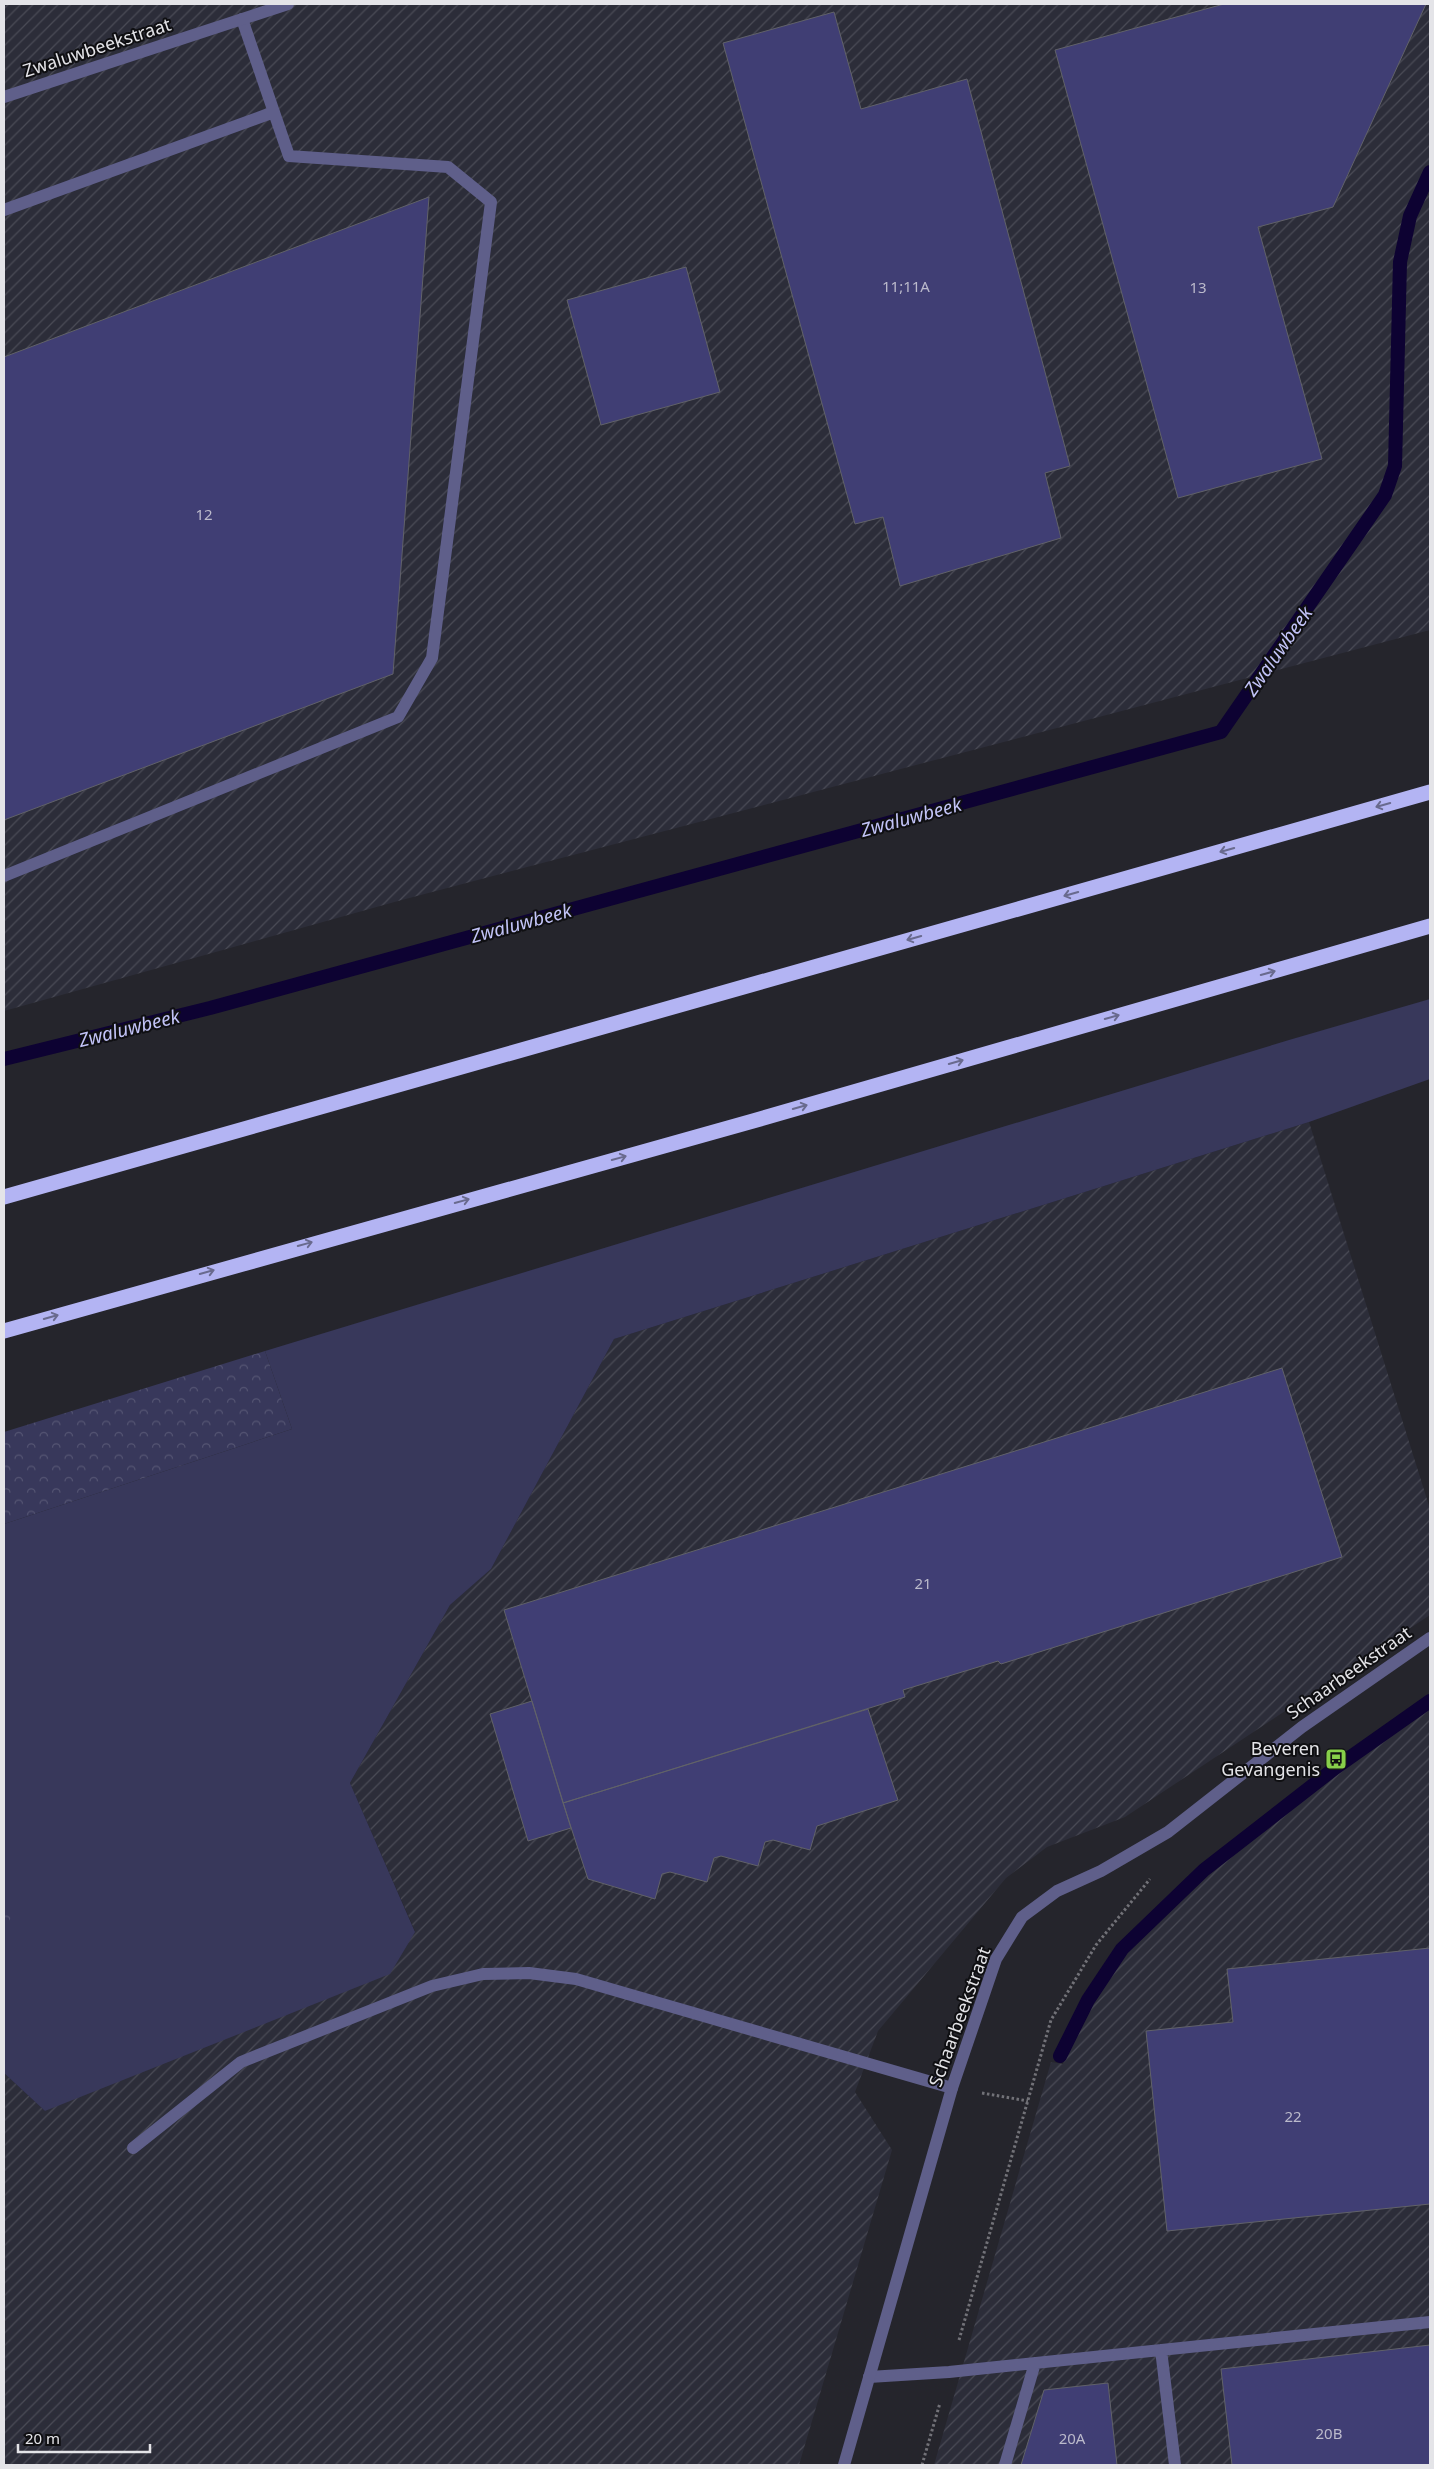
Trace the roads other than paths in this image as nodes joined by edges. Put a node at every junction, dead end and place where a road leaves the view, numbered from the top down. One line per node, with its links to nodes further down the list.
1 (288, 4): 2 (street, Zwaluwbeekstraat)
2 (242, 19): 3 (street, Zwaluwbeekstraat); 4 (street)
3 (4, 97)
4 (274, 112): 5 (street); 7 (street)
5 (4, 210)
6 (1430, 792): 9 (highway, one-way to 9)
7 (4, 876)
8 (1430, 926): 10 (highway, one-way to 8)
9 (4, 1197)
10 (4, 1331)
11 (1430, 1638): 12 (street, Schaarbeekstraat)
12 (952, 2088): 13 (street); 17 (street, Schaarbeekstraat)
13 (133, 2148)
14 (1430, 2322): 15 (street)
15 (1161, 2350): 16 (street); 20 (street)
16 (1035, 2363): 17 (street); 19 (street)
17 (869, 2377): 18 (street, Schaarbeekstraat)
18 (844, 2465)
19 (1005, 2465)
20 (1175, 2465)

